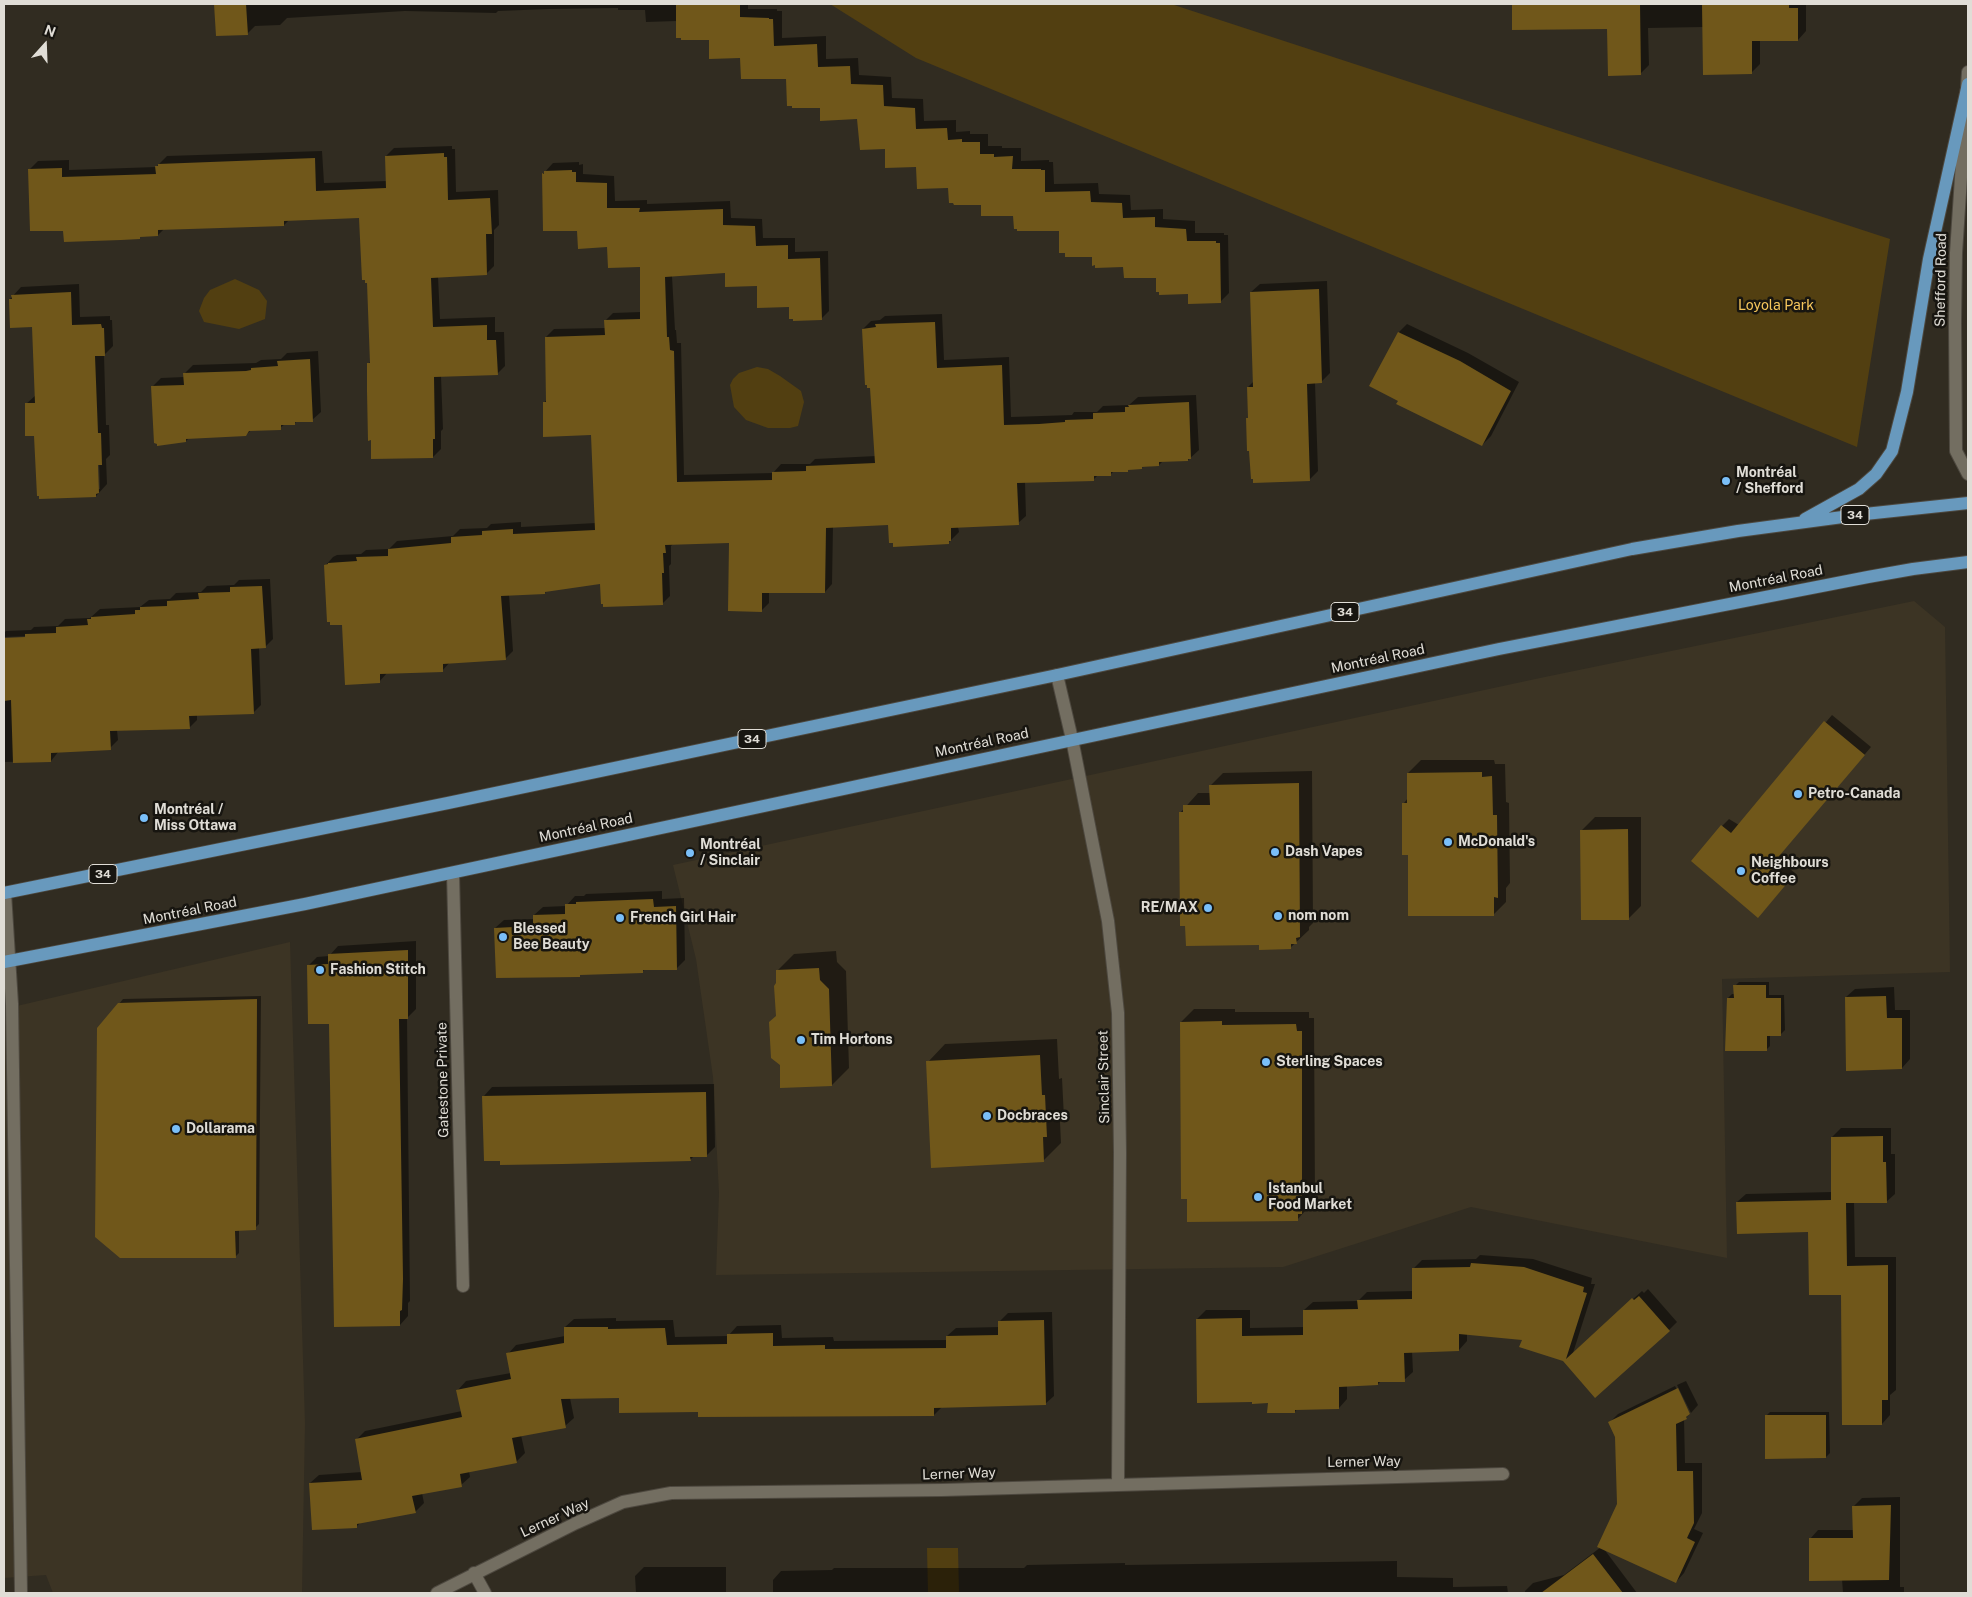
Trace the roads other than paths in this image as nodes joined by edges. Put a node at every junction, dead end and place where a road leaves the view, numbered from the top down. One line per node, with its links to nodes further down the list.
1 (1968, 72): 2 (street, Shefford Road)
2 (1968, 85): 3 (street, Shefford Road); 5 (main road)
3 (1968, 474)
4 (1968, 503): 5 (main road, 34)
5 (1796, 524): 7 (main road, 34)
6 (1968, 562): 8 (main road, Montréal Road)
7 (1057, 675): 8 (street, Sinclair Street); 10 (main road, 34)
8 (1072, 739): 9 (main road, Montréal Road); 14 (street, Sinclair Street)
9 (452, 873): 11 (main road, Montréal Road); 12 (street, Gatestone Private)
10 (4, 893): 11 (street)
11 (7, 961): 16 (street)
12 (463, 1286)
13 (1503, 1474): 14 (street, Lerner Way)
14 (1118, 1484): 15 (street, Lerner Way)
15 (474, 1573): 17 (street, Lerner Way); 18 (street)
16 (21, 1593)
17 (437, 1593)
18 (485, 1593)

